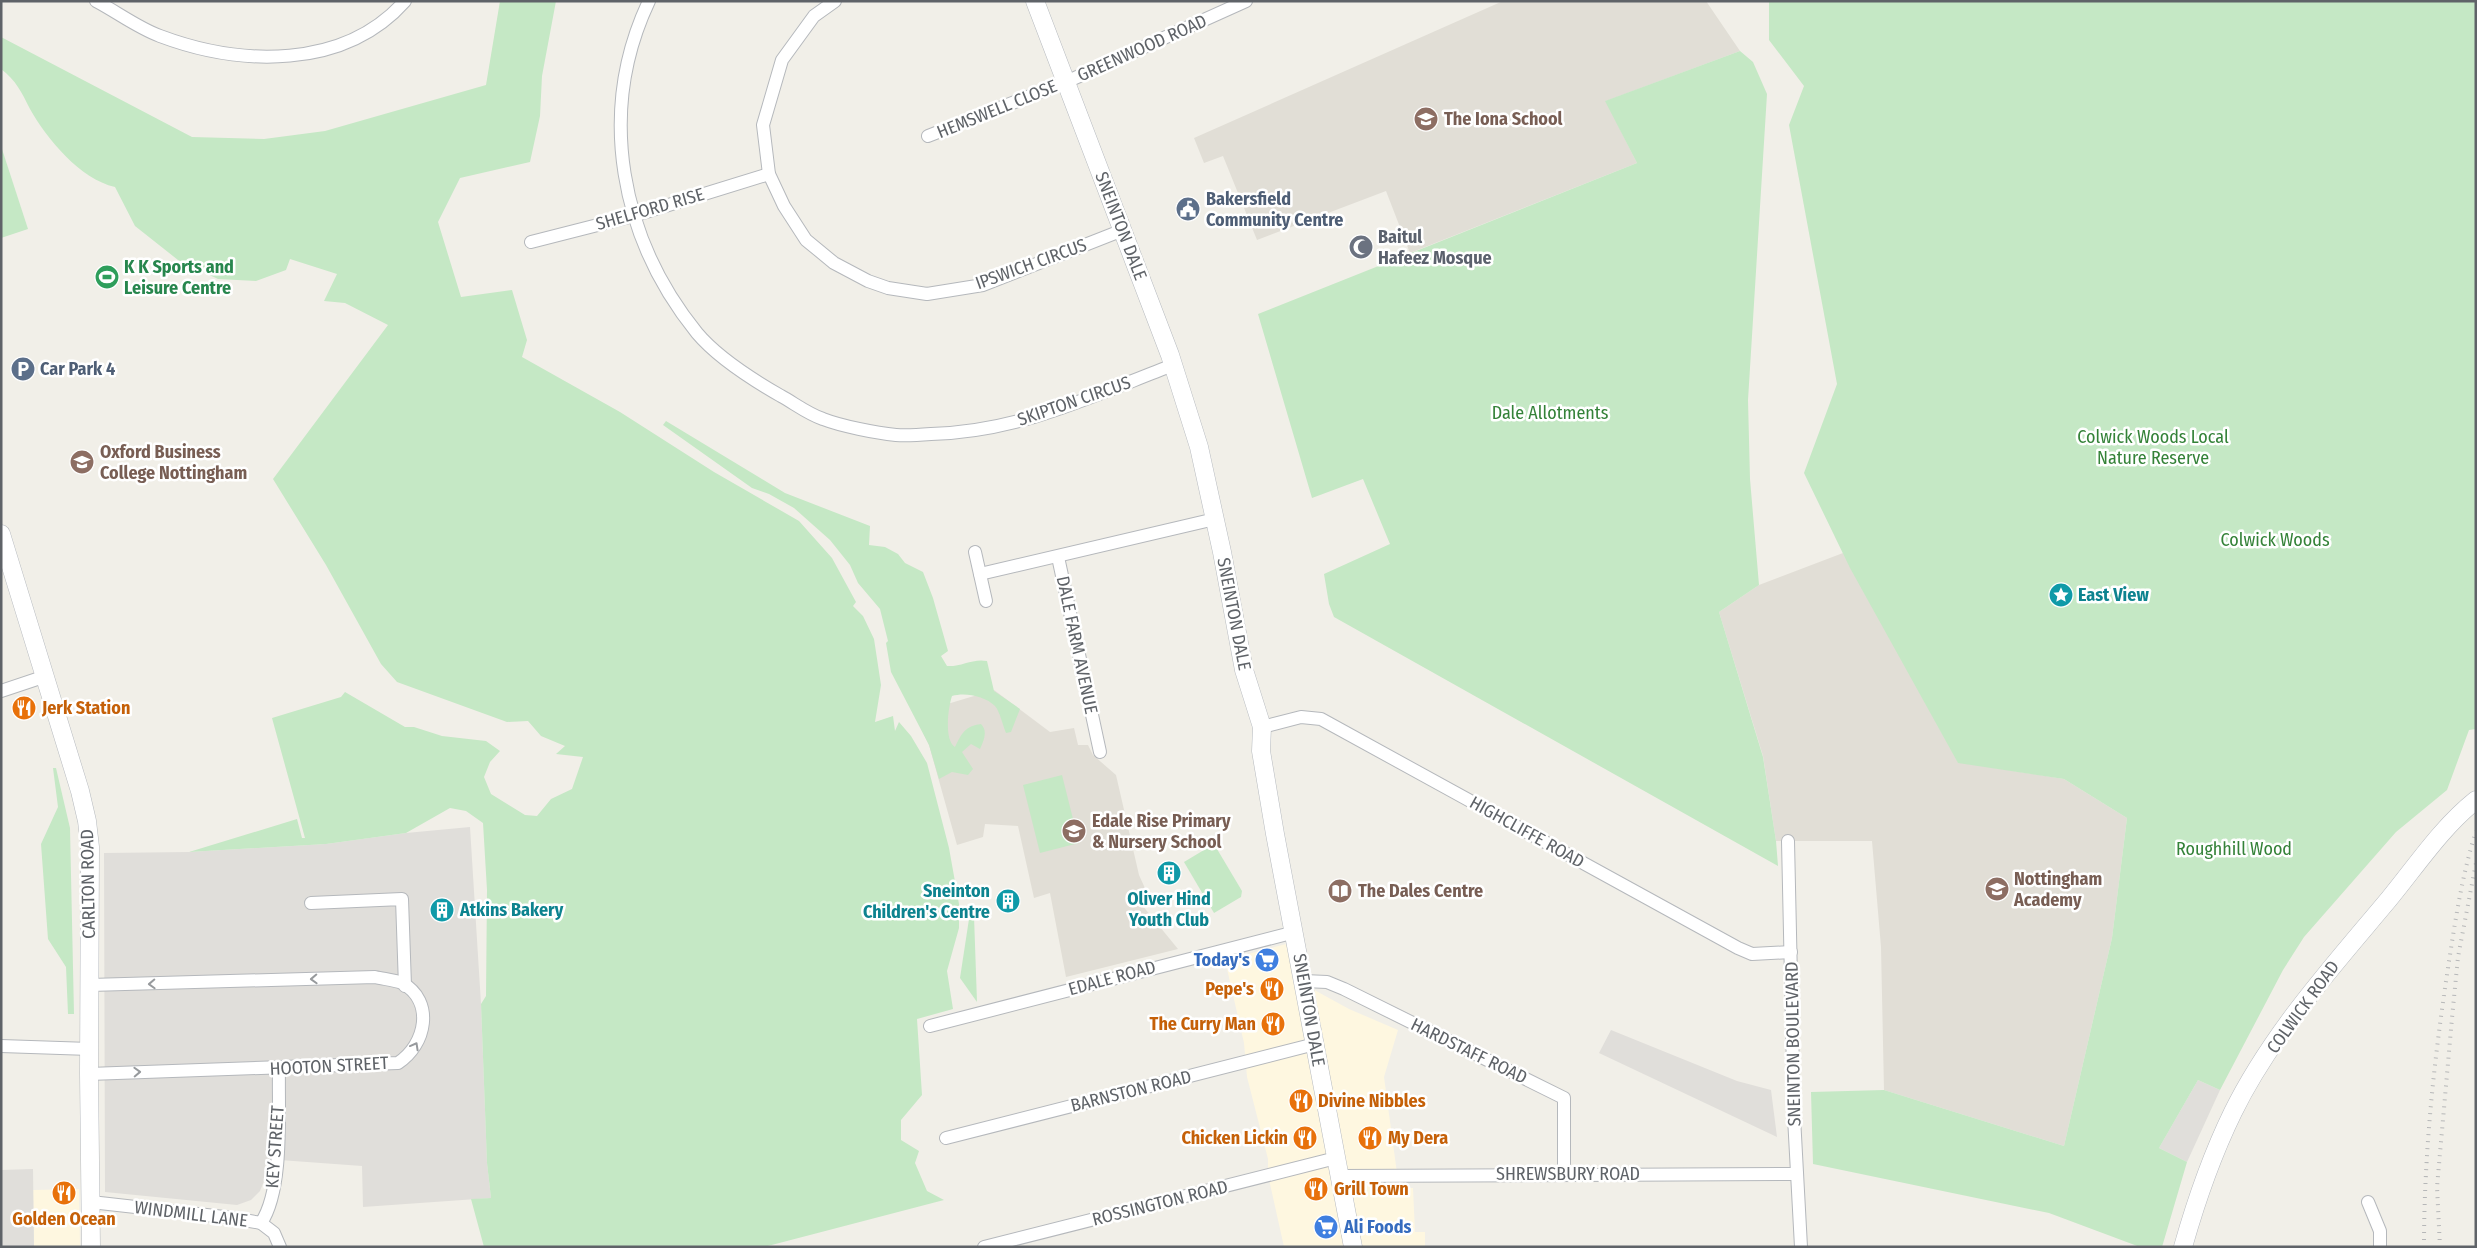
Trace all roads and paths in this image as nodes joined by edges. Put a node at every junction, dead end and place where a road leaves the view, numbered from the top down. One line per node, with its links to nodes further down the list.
1 (405, 1): 6 (street)
2 (649, 1): 10 (street, SKIPTON CIRCUS)
3 (834, 1): 9 (street, IPSWICH CIRCUS)
4 (1035, 1): 7 (street, SNEINTON DALE)
5 (1246, 1): 7 (street, GREENWOOD ROAD)
6 (100, 2)
7 (1066, 82): 8 (street, HEMSWELL CLOSE); 11 (street, SNEINTON DALE)
8 (928, 136)
9 (769, 174): 10 (street, SHELFORD RISE); 11 (street, IPSWICH CIRCUS)
10 (632, 216): 12 (street, SHELFORD RISE); 13 (street, SKIPTON CIRCUS)
11 (1123, 230): 13 (street, SNEINTON DALE)
12 (531, 242)
13 (1173, 365): 14 (street, SNEINTON DALE)
14 (1215, 519): 17 (street, DALE FARM AVENUE); 22 (street, SNEINTON DALE)
15 (1, 534): 20 (street, CARLTON ROAD)
16 (975, 552): 18 (street)
17 (1058, 557): 18 (street, DALE FARM AVENUE); 23 (street, DALE FARM AVENUE)
18 (980, 574): 19 (street)
19 (986, 601)
20 (46, 676): 21 (street); 32 (street, CARLTON ROAD)
21 (1, 691)
22 (1262, 727): 29 (street, SNEINTON DALE); 30 (street, HIGHCLIFFE ROAD)
23 (1095, 732): 24 (street, DALE FARM AVENUE); 25 (street, DALE FARM AVENUE)
24 (1082, 736)
25 (1100, 752)
26 (2476, 800): 53 (street, COLWICK ROAD)
27 (1788, 841): 30 (street, SNEINTON BOULEVARD)
28 (311, 903): 33 (street)
29 (1295, 932): 31 (street, SNEINTON DALE); 34 (street, EDALE ROAD)
30 (1791, 952): 43 (street, SNEINTON BOULEVARD)
31 (1304, 980): 35 (street, SNEINTON DALE); 42 (street, HARDSTAFF ROAD)
32 (90, 986): 33 (street, one-way to 32); 37 (street, CARLTON ROAD)
33 (405, 986): 38 (street, HOOTON STREET, one-way to 33)
34 (930, 1026)
35 (1315, 1044): 40 (street, BARNSTON ROAD); 41 (street, SNEINTON DALE)
36 (1, 1046): 37 (street)
37 (90, 1049): 39 (street, CARLTON ROAD)
38 (279, 1068): 39 (street, HOOTON STREET, one-way to 38); 47 (street, KEY STREET)
39 (89, 1074): 45 (street, CARLTON ROAD)
40 (946, 1138)
41 (1336, 1158): 44 (street, SNEINTON DALE); 50 (street, ROSSINGTON ROAD)
42 (1564, 1174): 43 (street, SHREWSBURY ROAD); 44 (street, SHREWSBURY ROAD)
43 (1797, 1174): 52 (street, SNEINTON BOULEVARD)
44 (1340, 1176): 51 (street, SNEINTON DALE)
45 (91, 1202): 47 (street, WINDMILL LANE); 48 (street, CARLTON ROAD)
46 (2368, 1202): 54 (street)
47 (261, 1223): 49 (street, WINDMILL LANE)
48 (92, 1247)
49 (280, 1247)
50 (984, 1247)
51 (1353, 1247)
52 (1801, 1247)
53 (2183, 1247)
54 (2380, 1247)

